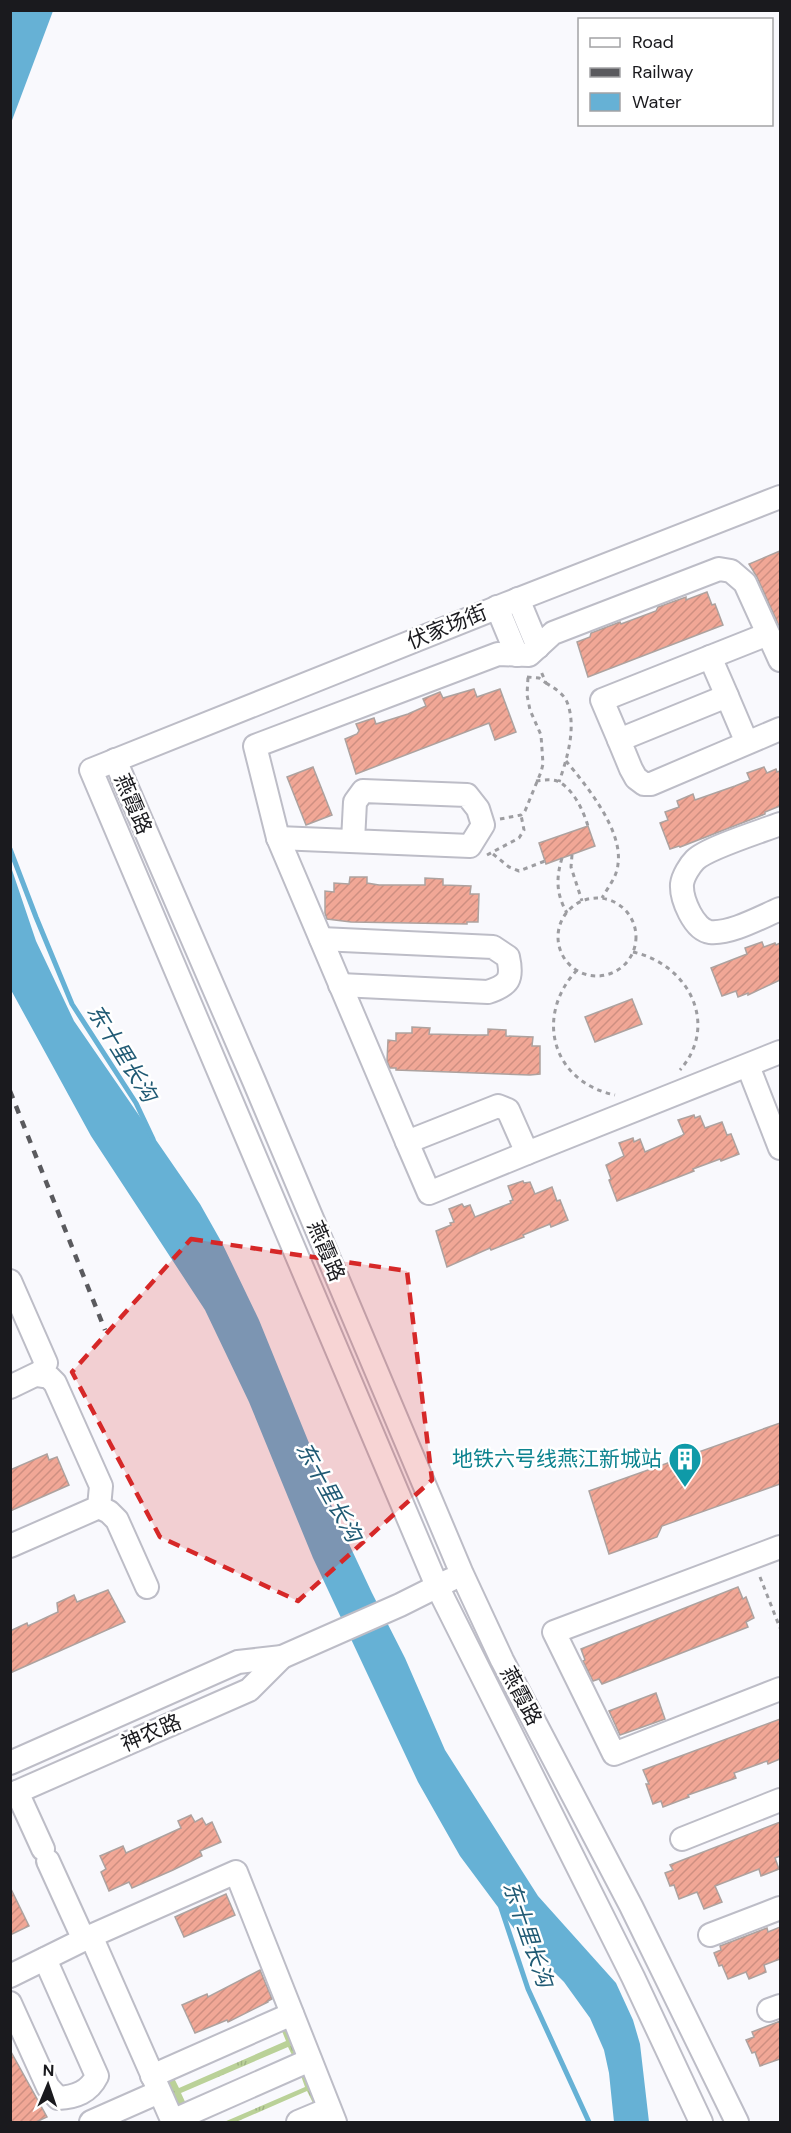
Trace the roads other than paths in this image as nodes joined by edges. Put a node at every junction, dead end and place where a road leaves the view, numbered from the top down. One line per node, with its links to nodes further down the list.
1 (780, 497): 2 (street, 伏家场街)
2 (507, 603): 4 (street); 5 (street); 12 (street, 伏家场街)
3 (768, 634): 4 (street); 6 (street); 7 (street)
4 (538, 647): 5 (street)
5 (517, 655): 14 (street)
6 (710, 657): 8 (street); 10 (street)
7 (780, 660)
8 (727, 696): 10 (street); 11 (street)
9 (780, 729): 11 (street)
10 (619, 740): 11 (street)
11 (747, 743)
12 (115, 760): 30 (street, 燕霞路); 31 (street, 燕霞路)
13 (780, 824): 16 (street)
14 (278, 838): 15 (street); 17 (street)
15 (353, 841): 15 (street)
16 (780, 909)
17 (321, 939): 18 (street); 18 (street)
18 (340, 985): 21 (street)
19 (780, 1052): 20 (street)
20 (747, 1066): 22 (street); 23 (street)
21 (407, 1142): 23 (street); 23 (street)
22 (780, 1148)
23 (527, 1153)
24 (10, 1281): 25 (street)
25 (36, 1375): 26 (street); 27 (street)
26 (10, 1387)
27 (99, 1507): 28 (street); 32 (street)
28 (10, 1546)
29 (780, 1546): 34 (street)
30 (462, 1574): 31 (street, 神农路); 53 (street, 燕霞路)
31 (437, 1586): 33 (street, 神农路); 52 (street, 燕霞路)
32 (147, 1587)
33 (282, 1657): 35 (street, 神农路); 36 (street, 神农路)
34 (780, 1689)
35 (10, 1763)
36 (14, 1793): 41 (street)
37 (780, 1800): 38 (street)
38 (681, 1839)
39 (780, 1908): 40 (street)
40 (710, 1935)
41 (87, 1938): 42 (street); 45 (street); 47 (street)
42 (45, 1959): 43 (street); 44 (street)
43 (10, 1977)
44 (10, 2002)
45 (292, 2014): 46 (street); 47 (street)
46 (310, 2060): 48 (street); 50 (street)
47 (156, 2084): 49 (street); 50 (street)
48 (332, 2116): 51 (street)
49 (91, 2122)
50 (172, 2122)
51 (298, 2122)
52 (701, 2122)
53 (737, 2122)

